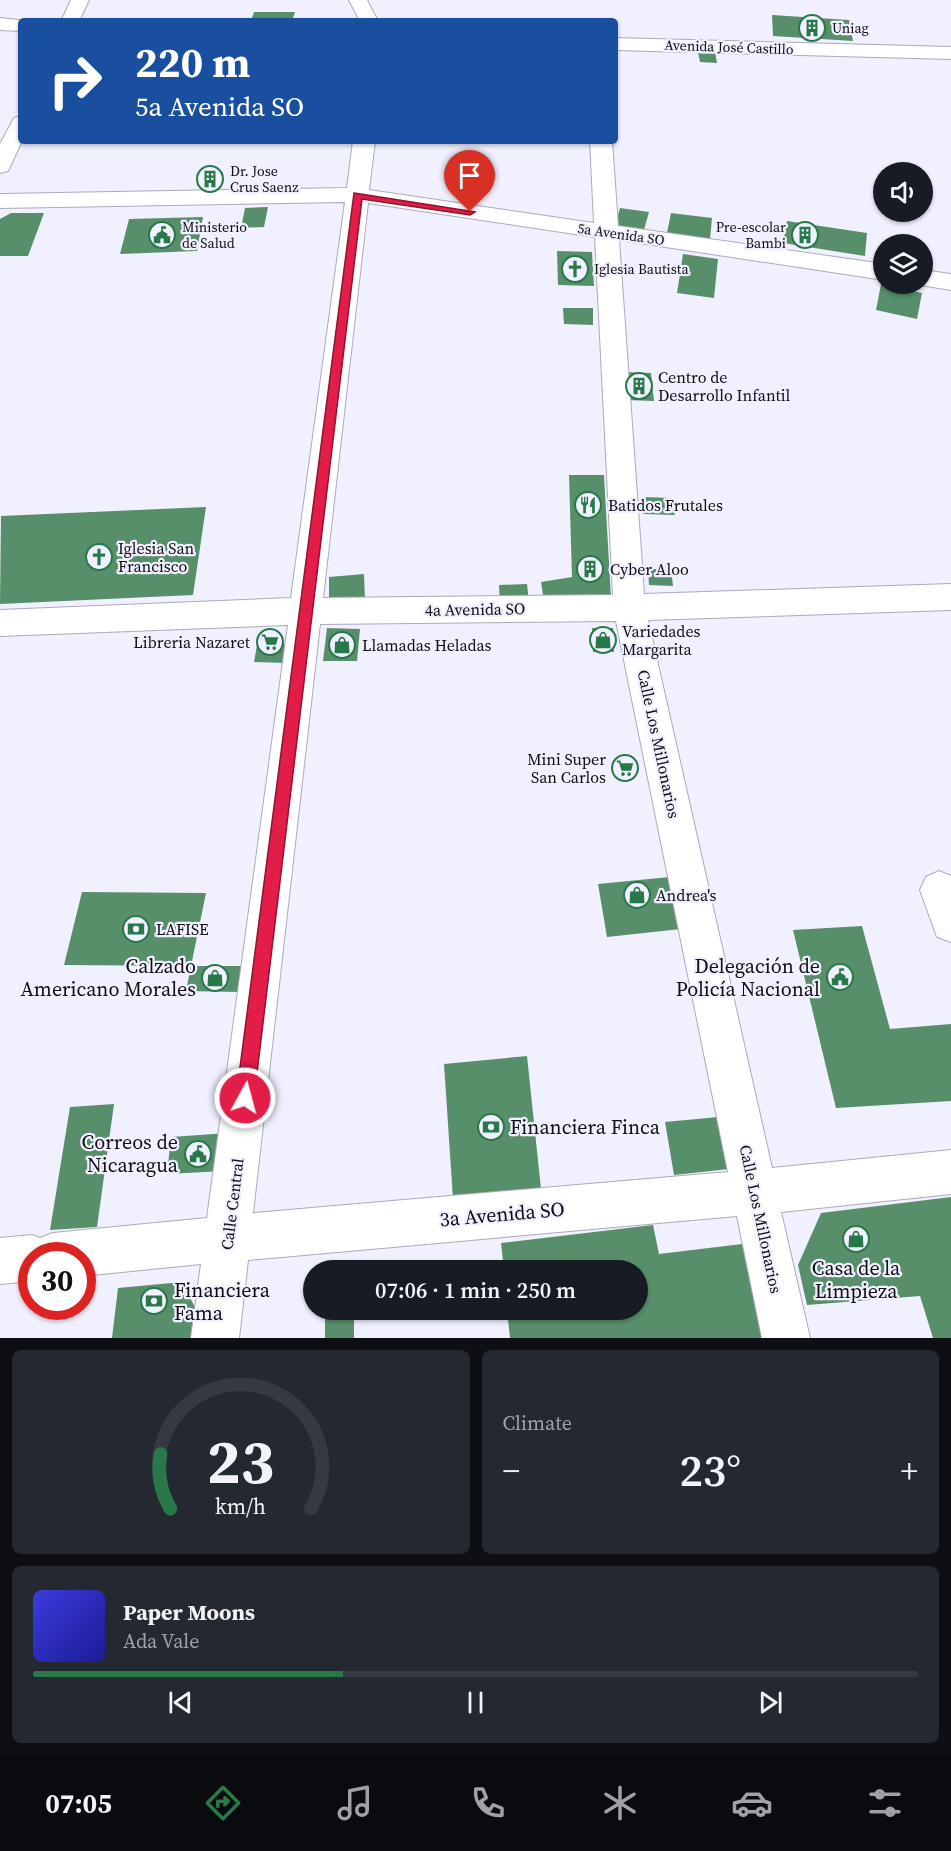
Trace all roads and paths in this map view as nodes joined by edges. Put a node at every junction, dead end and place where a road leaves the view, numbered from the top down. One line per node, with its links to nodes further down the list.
1 (80, 0): 3 (street)
2 (358, 0): 4 (street)
3 (71, 18)
4 (367, 18)
5 (0, 24): 6 (street)
6 (18, 25)
7 (618, 44): 8 (street, Avenida José Castillo)
8 (951, 53)
9 (18, 128): 12 (street)
10 (364, 144): 13 (street, Calle Central)
11 (601, 144): 15 (street, Calle Los Millonarios)
12 (0, 166)
13 (358, 195): 14 (street, 5a Avenida SO); 15 (street, 5a Avenida SO); 21 (street, Calle Central)
14 (0, 201)
15 (605, 231): 16 (street, 5a Avenida SO); 20 (street, Calle Los Millonarios)
16 (873, 270)
17 (933, 280): 18 (street)
18 (951, 282)
19 (951, 597): 20 (street, 4a Avenida SO)
20 (629, 608): 21 (street, 4a Avenida SO); 24 (street, Calle Los Millonarios)
21 (306, 611): 22 (street, 4a Avenida SO); 25 (street, Calle Central)
22 (0, 623)
23 (951, 1172): 24 (street, 3a Avenida SO)
24 (756, 1193): 25 (street, 3a Avenida SO); 30 (street, Calle Los Millonarios)
25 (228, 1237): 26 (street, 3a Avenida SO); 29 (street, Calle Central)
26 (96, 1251)
27 (18, 1259): 28 (street)
28 (0, 1261)
29 (215, 1338)
30 (786, 1338)

